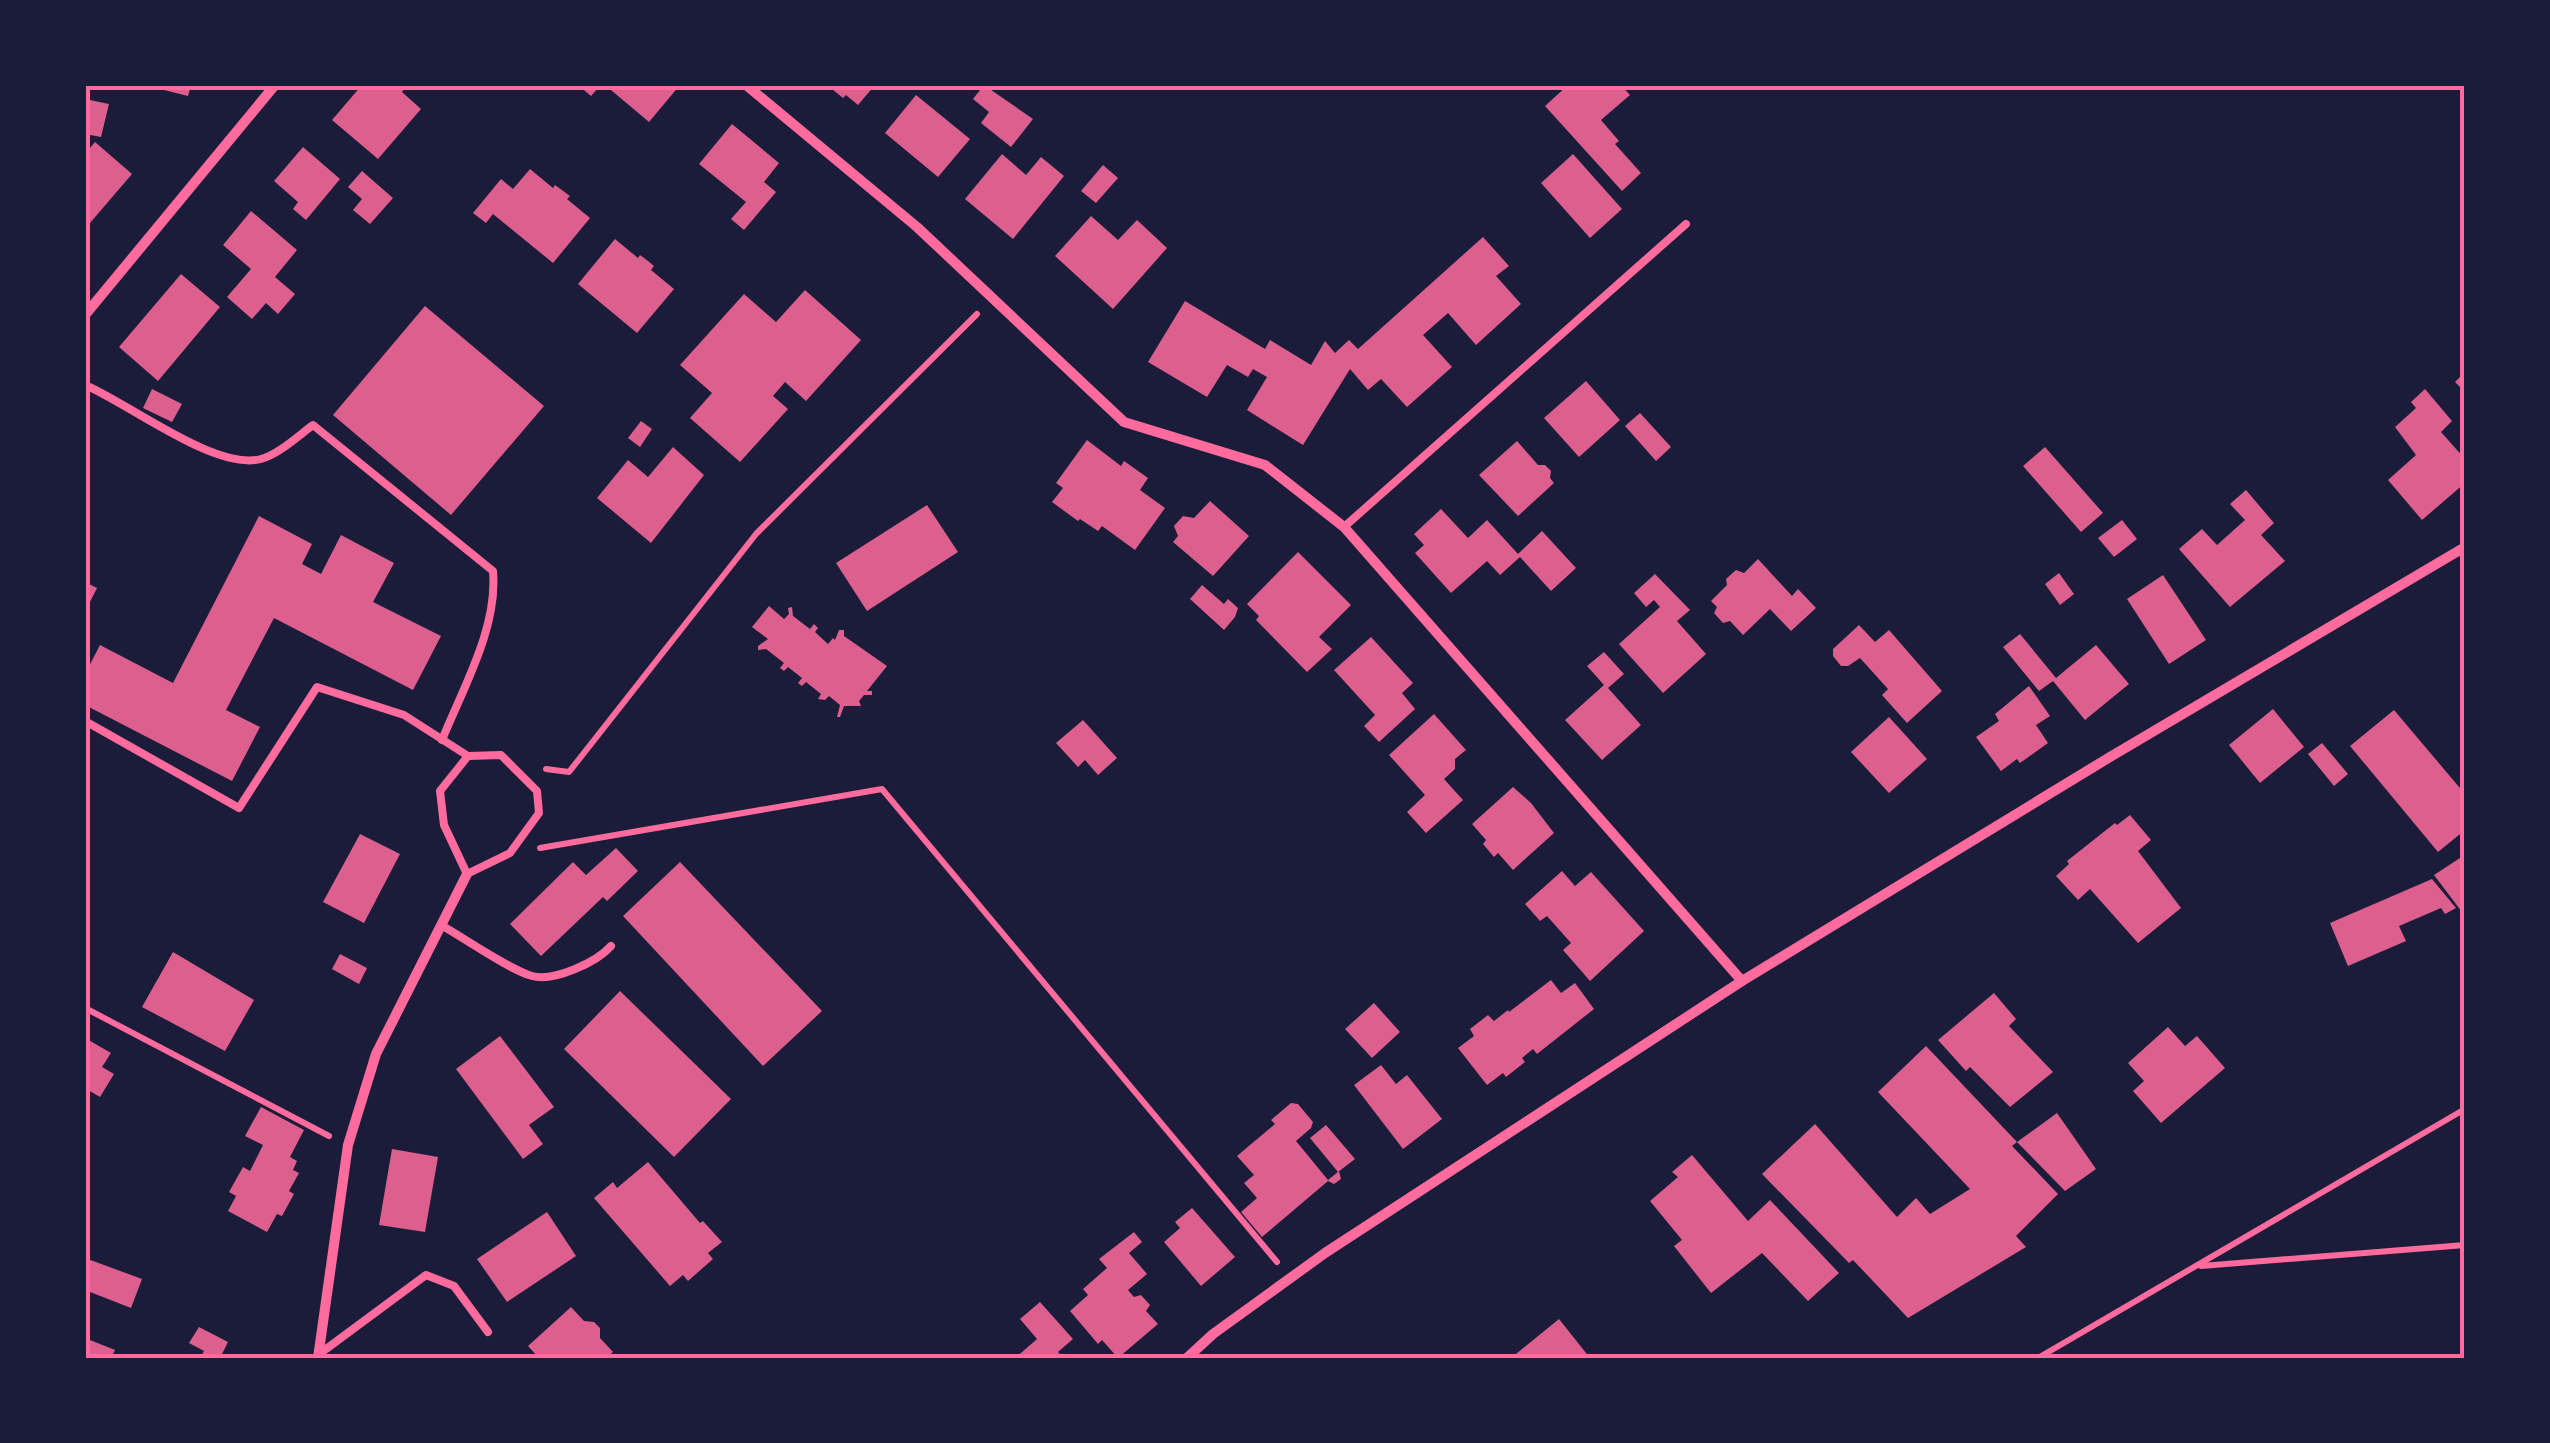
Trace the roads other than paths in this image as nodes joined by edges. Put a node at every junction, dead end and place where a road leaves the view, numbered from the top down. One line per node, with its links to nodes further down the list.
1 (276, 85): 4 (street)
2 (746, 85): 6 (street)
3 (1686, 224): 6 (lane)
4 (85, 314)
5 (85, 386): 9 (lane)
6 (1344, 527): 14 (street)
7 (2465, 547): 14 (street)
8 (85, 721): 9 (lane)
9 (442, 740): 10 (lane)
10 (468, 756): 11 (lane); 11 (lane)
11 (468, 874): 12 (street)
12 (441, 925): 13 (lane); 16 (street)
13 (611, 946)
14 (1742, 981): 17 (street)
15 (488, 1332): 16 (lane)
16 (318, 1356)
17 (1187, 1358)

